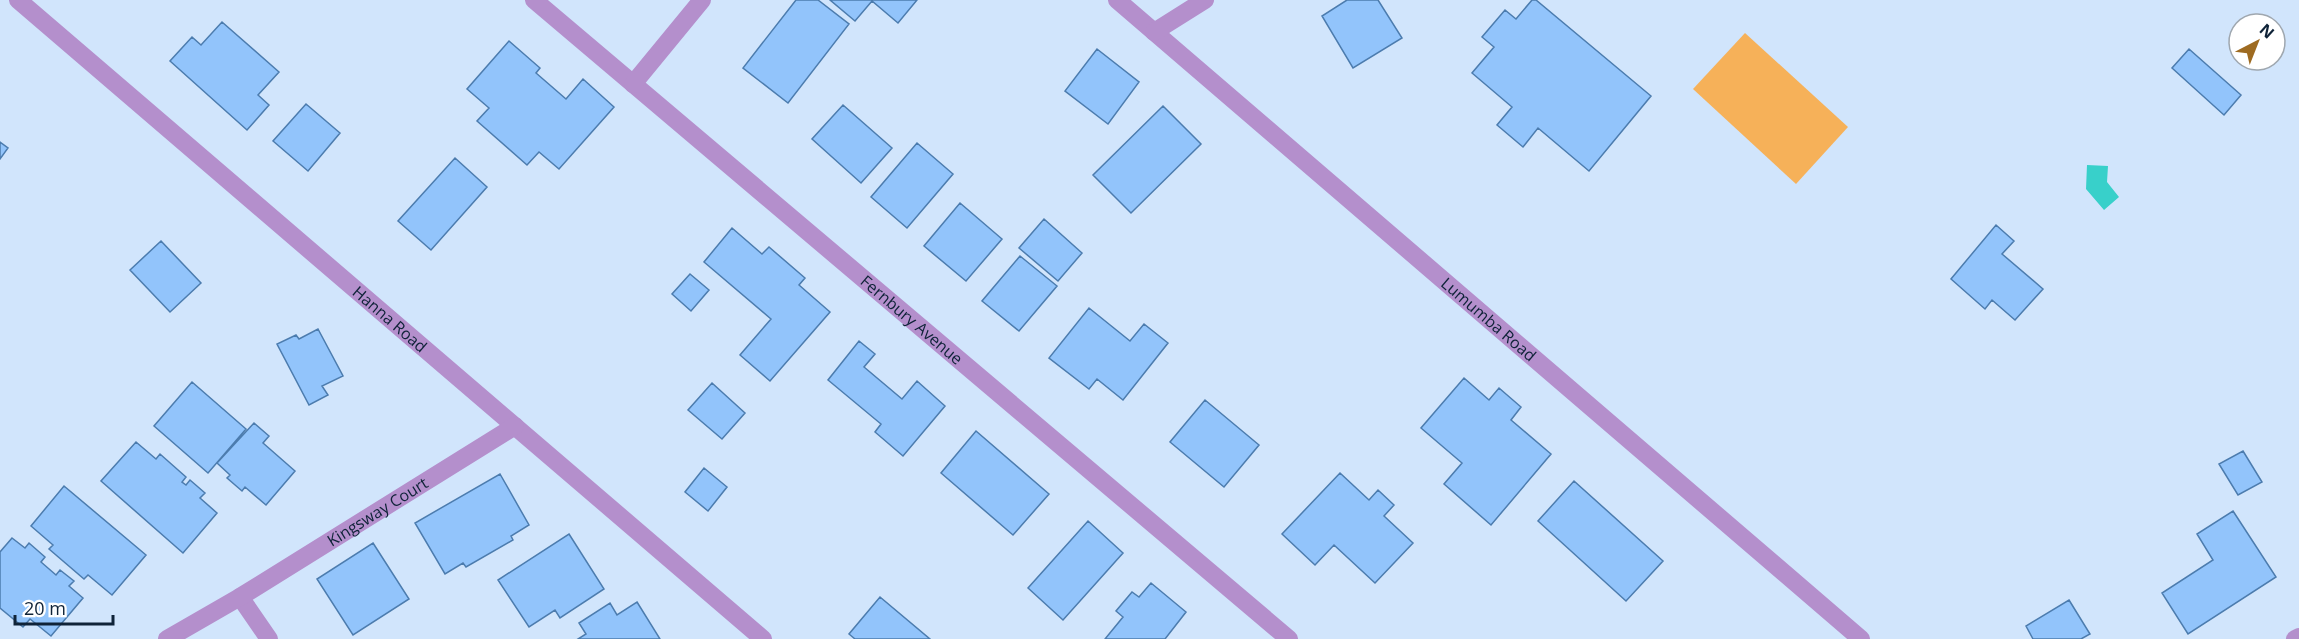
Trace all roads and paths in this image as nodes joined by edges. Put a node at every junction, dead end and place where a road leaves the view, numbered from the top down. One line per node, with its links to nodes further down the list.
1 (18, 0): 8 (street, Hanna Road)
2 (534, 0): 7 (street, Fernbury Avenue)
3 (702, 0): 7 (street)
4 (1117, 0): 6 (street, Lumumba Road)
5 (1205, 0): 6 (street)
6 (1154, 32): 14 (street, Lumumba Road)
7 (633, 84): 13 (street, Fernbury Avenue)
8 (515, 426): 9 (street, Kingsway Court); 12 (street, Hanna Road)
9 (240, 597): 10 (street, Kingsway Court); 11 (street)
10 (167, 639)
11 (269, 639)
12 (763, 639)
13 (1290, 639)
14 (1861, 639)

